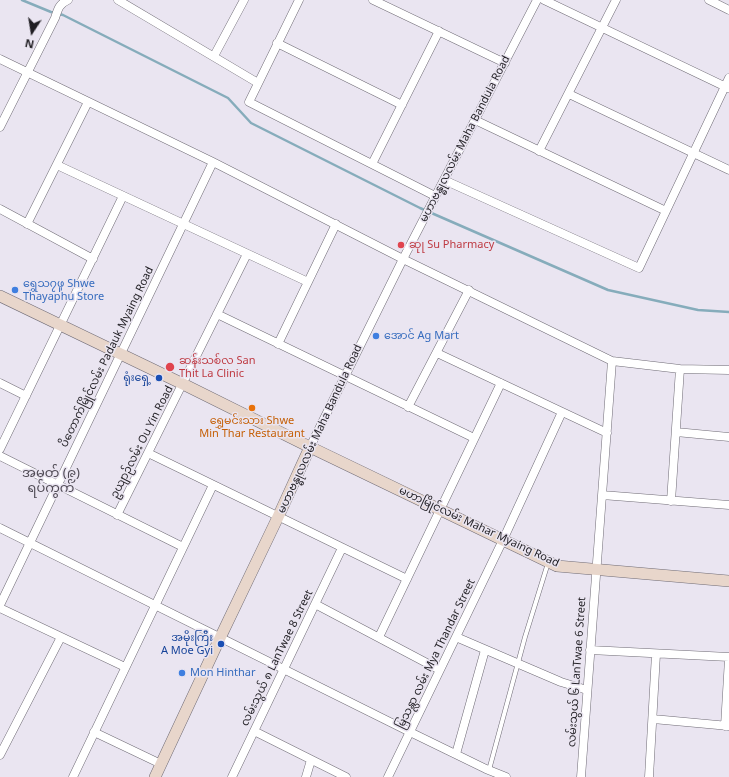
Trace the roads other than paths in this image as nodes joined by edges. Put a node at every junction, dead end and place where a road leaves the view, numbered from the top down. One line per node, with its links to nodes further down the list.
1 (68, 0): 10 (street)
2 (118, 0): 15 (street)
3 (244, 0): 15 (street)
4 (299, 0): 14 (street)
5 (373, 0): 13 (street)
6 (537, 0): 17 (street, မဟာဗန္ဓုလလမ်း Maha Bandula Road)
7 (544, 0): 12 (street)
8 (616, 0): 12 (street)
9 (709, 0): 11 (street)
10 (57, 4): 18 (street)
11 (729, 10)
12 (603, 28): 21 (street); 22 (street)
13 (439, 31): 17 (street); 24 (street)
14 (278, 43): 20 (street); 24 (street)
15 (214, 56): 20 (street)
16 (0, 59): 18 (street)
17 (505, 63): 25 (street, မဟာဗန္ဓုလလမ်း Maha Bandula Road)
18 (27, 72): 23 (street); 26 (street)
19 (729, 78): 21 (street)
20 (258, 83): 30 (street)
21 (727, 88): 28 (street)
22 (569, 94): 27 (street); 28 (street)
23 (88, 102): 29 (street); 31 (street)
24 (402, 105): 30 (street)
25 (475, 120): 27 (street); 33 (street, မဟာဗန္ဓုလလမ်း Maha Bandula Road)
26 (0, 127)
27 (539, 151): 37 (street)
28 (693, 154): 32 (street); 37 (street)
29 (213, 162): 39 (street, ပိတောက်မြိုင်လမ်း Padauk Myaing Road); 40 (street)
30 (372, 164): 35 (street)
31 (57, 165): 34 (street); 38 (street)
32 (729, 170)
33 (444, 180): 35 (street, မဟာဗန္ဓုလလမ်း Maha Bandula Road); 37 (street)
34 (123, 196): 39 (street); 42 (street)
35 (436, 196): 43 (street, မဟာဗန္ဓုလလမ်း Maha Bandula Road)
36 (0, 210): 38 (street)
37 (666, 211)
38 (27, 224): 42 (street)
39 (184, 224): 41 (street); 51 (street, ပိတောက်မြိုင်လမ်း Padauk Myaing Road)
40 (336, 224): 43 (street); 44 (street)
41 (247, 254): 44 (street); 47 (street, ဥယျာဉ်လမ်း Ou Yin Road)
42 (93, 259): 48 (street)
43 (403, 259): 45 (street); 55 (street, မဟာဗန္ဓုလလမ်း Maha Bandula Road)
44 (308, 282): 49 (street)
45 (469, 290): 50 (street); 52 (street)
46 (0, 296): 48 (street, မဟာမြိုင်လမ်း Mahar Myaing Road)
47 (217, 314): 49 (street); 58 (street, ဥယျာဉ်လမ်း Ou Yin Road)
48 (61, 325): 51 (street, မဟာမြိုင်လမ်း Mahar Myaing Road); 59 (street)
49 (278, 344): 55 (street)
50 (437, 352): 57 (street); 60 (street)
51 (121, 353): 58 (street, မဟာမြိုင်လမ်း Mahar Myaing Road); 70 (street, ပိတောက်မြိုင်လမ်း Padauk Myaing Road)
52 (612, 361): 53 (street); 63 (street, လမ်းသွယ် ၆ LanTwae 6 Street)
53 (680, 369): 54 (street); 62 (street)
54 (729, 370)
55 (345, 377): 60 (street); 66 (street, မဟာဗန္ဓုလလမ်း Maha Bandula Road)
56 (0, 383): 59 (street)
57 (501, 383): 61 (street); 64 (street)
58 (183, 384): 66 (street, မဟာမြိုင်လမ်း Mahar Myaing Road); 68 (street, ဥယျာဉ်လမ်း Ou Yin Road)
59 (26, 396): 67 (street)
60 (408, 407): 64 (street)
61 (562, 412): 63 (street); 79 (street, မြသန္လာ လမ်း Mya Thandar Street)
62 (676, 432): 65 (street); 73 (street)
63 (607, 433): 72 (street, လမ်းသွယ် ၆ LanTwae 6 Street)
64 (474, 438): 75 (street)
65 (729, 438)
66 (310, 447): 75 (street, မဟာမြိုင်လမ်း Mahar Myaing Road); 77 (street, မဟာဗန္ဓုလလမ်း Maha Bandula Road)
67 (0, 449)
68 (148, 453): 71 (street); 76 (street, ဥယျာဉ်လမ်း Ou Yin Road)
69 (0, 456): 70 (street)
70 (58, 485): 76 (street); 80 (street, ပိတောက်မြိုင်လမ်း Padauk Myaing Road)
71 (213, 485): 77 (street); 81 (street)
72 (602, 495): 73 (street); 84 (street, လမ်းသွယ် ၆ LanTwae 6 Street)
73 (671, 501): 74 (street)
74 (729, 505)
75 (440, 509): 79 (street, မဟာမြိုင်လမ်း Mahar Myaing Road); 85 (street)
76 (117, 515): 81 (street)
77 (278, 517): 82 (street); 94 (street, မဟာဗန္ဓုလလမ်း Maha Bandula Road)
78 (0, 528): 80 (street)
79 (503, 540): 83 (street, မဟာမြိုင်လမ်း Mahar Myaing Road); 93 (street, မြသန္လာ လမ်း Mya Thandar Street)
80 (31, 543): 87 (street, ပိတောက်မြိုင်လမ်း Padauk Myaing Road); 89 (street)
81 (183, 547): 89 (street)
82 (342, 548): 85 (street); 88 (street, လမ်းသွယ် ၈ LanTwae 8 Street)
83 (549, 562): 84 (street, မဟာမြိုင်လမ်း Mahar Myaing Road); 99 (lane)
84 (596, 570): 86 (street, မဟာမြိုင်လမ်း Mahar Myaing Road); 96 (street, လမ်းသွယ် ၆ LanTwae 6 Street)
85 (406, 579): 92 (street)
86 (729, 581)
87 (0, 604)
88 (315, 604): 92 (street); 101 (street, လမ်းသွယ် ၈ LanTwae 8 Street)
89 (155, 606): 94 (street); 100 (street)
90 (0, 608): 91 (street)
91 (61, 637): 100 (street); 110 (street)
92 (379, 637): 102 (street)
93 (456, 637): 95 (street); 102 (street, မြသန္လာ လမ်း Mya Thandar Street)
94 (220, 638): 101 (street); 112 (street, မဟာဗန္ဓုလလမ်း Maha Bandula Road)
95 (485, 650): 99 (street); 109 (street)
96 (590, 650): 97 (street); 103 (street, လမ်းသွယ် ၆ LanTwae 6 Street)
97 (656, 654): 98 (street); 104 (street)
98 (729, 658): 105 (street)
99 (517, 663): 103 (street); 113 (lane)
100 (125, 667): 107 (street)
101 (284, 669): 106 (street, လမ်းသွယ် ၈ LanTwae 8 Street); 108 (street)
102 (440, 670): 108 (street, မြသန္လာ လမ်း Mya Thandar Street)
103 (587, 690): 121 (street, လမ်းသွယ် ၆ LanTwae 6 Street)
104 (653, 719): 105 (street); 122 (street)
105 (727, 726)
106 (254, 731): 111 (street); 116 (street, လမ်းသွယ် ၈ LanTwae 8 Street)
107 (94, 732): 112 (street); 114 (street)
108 (410, 732): 109 (street); 119 (street, မြသန္လာ လမ်း Mya Thandar Street)
109 (456, 754): 113 (street)
110 (0, 755)
111 (312, 760): 117 (street); 118 (street)
112 (161, 764): 115 (street, မဟာဗန္ဓုလလမ်း Maha Bandula Road)
113 (489, 770): 120 (street)
114 (73, 777)
115 (155, 777)
116 (232, 777)
117 (306, 777)
118 (346, 777)
119 (388, 777)
120 (506, 777)
121 (581, 777)
122 (649, 777)

